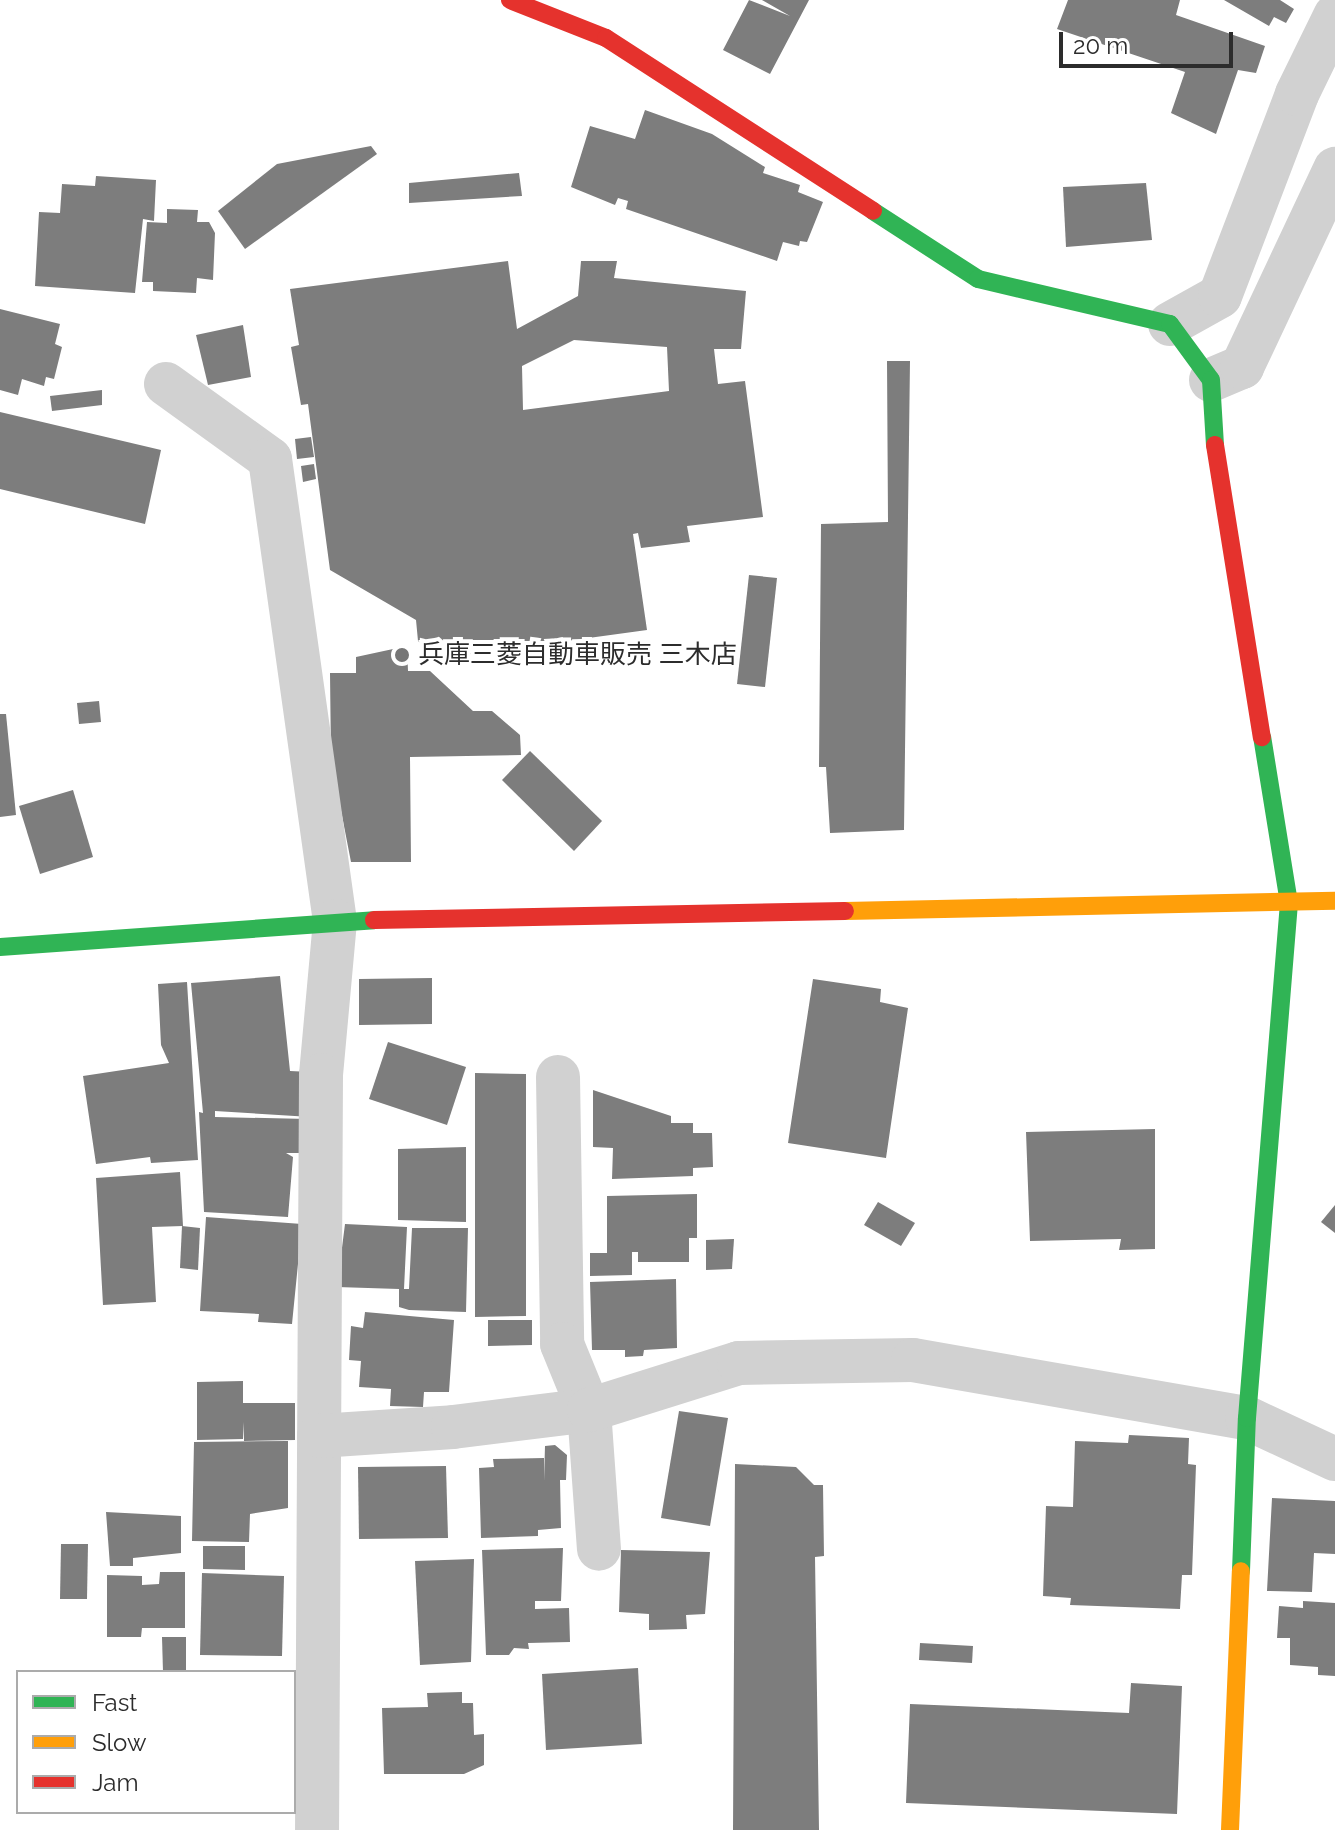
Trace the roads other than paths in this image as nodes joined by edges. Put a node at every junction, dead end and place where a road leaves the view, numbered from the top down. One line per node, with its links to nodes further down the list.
1 (510, 0): 4 (street)
2 (1335, 16): 4 (street)
3 (1335, 169): 5 (street)
4 (1170, 324): 5 (street)
5 (1211, 380): 8 (street)
6 (166, 384): 9 (street)
7 (1335, 901): 8 (street)
8 (1289, 903): 9 (street); 13 (street)
9 (335, 921): 10 (street); 14 (street)
10 (0, 947)
11 (558, 1077): 12 (street)
12 (589, 1410): 13 (street); 14 (street); 16 (street)
13 (1247, 1418): 15 (street); 18 (street)
14 (319, 1436): 17 (street)
15 (1335, 1459)
16 (599, 1549)
17 (317, 1830)
18 (1230, 1830)

